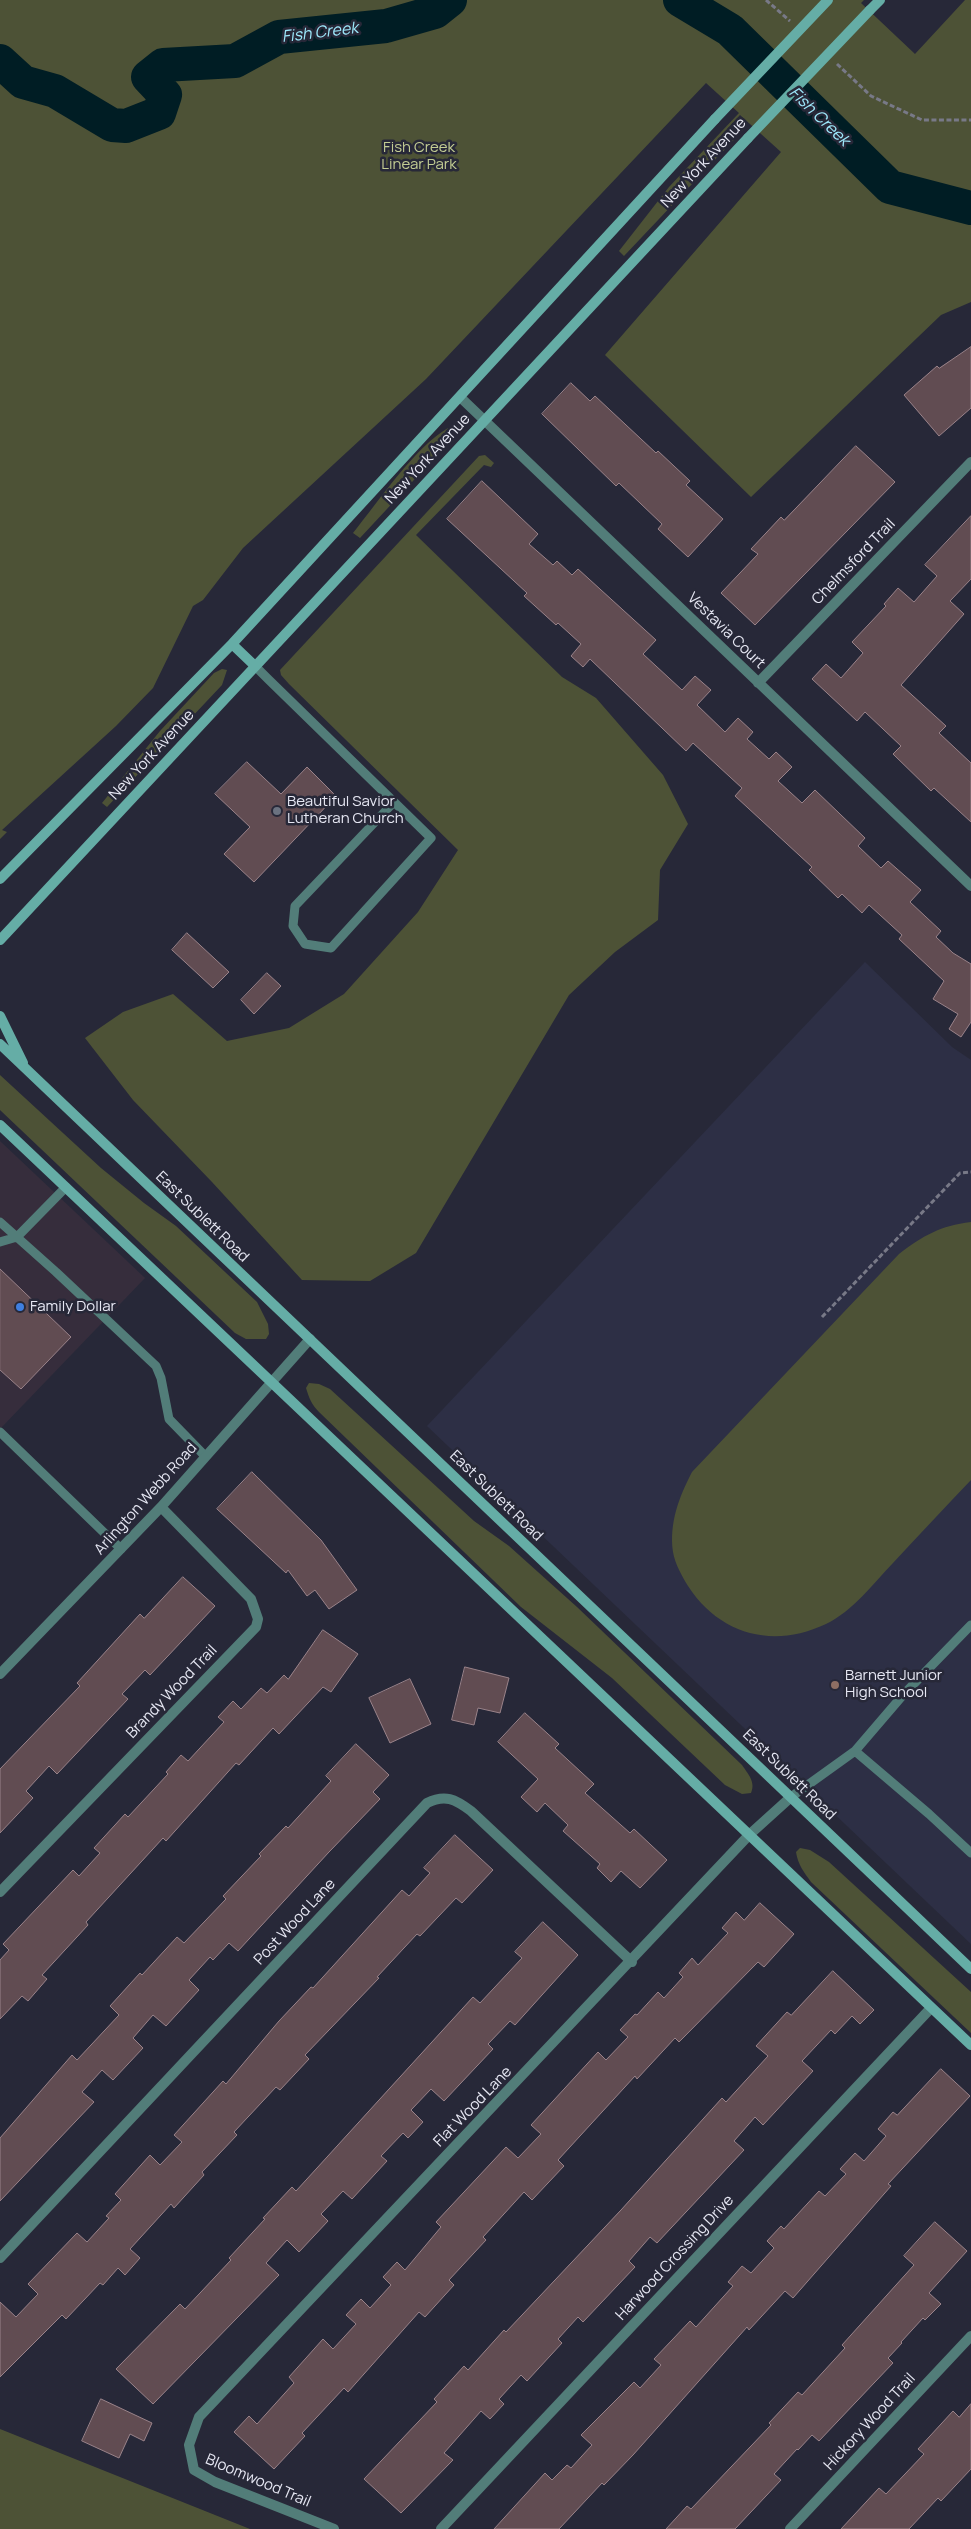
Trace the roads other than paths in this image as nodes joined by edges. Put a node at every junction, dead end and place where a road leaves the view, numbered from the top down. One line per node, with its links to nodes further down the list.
1 (828, 0): 3 (main road, New York Avenue, bridge)
2 (880, 0): 4 (main road, New York Avenue, bridge)
3 (460, 397): 4 (street, Vestavia Court); 6 (main road, New York Avenue)
4 (484, 421): 7 (main road, New York Avenue); 8 (street, Vestavia Court)
5 (971, 462): 8 (street, Chelmsford Trail)
6 (232, 644): 7 (main road); 10 (main road, New York Avenue)
7 (255, 666): 9 (lane); 12 (main road, New York Avenue)
8 (758, 682): 11 (street, Vestavia Court)
9 (394, 802): 9 (lane)
10 (0, 879)
11 (971, 886)
12 (0, 941)
13 (0, 1016): 15 (main road)
14 (0, 1044): 15 (main road, East Sublett Road)
15 (26, 1070): 21 (main road, East Sublett Road)
16 (0, 1125): 17 (main road)
17 (66, 1187): 19 (lane); 22 (main road)
18 (0, 1222): 19 (lane)
19 (17, 1237): 20 (lane); 24 (lane)
20 (0, 1242)
21 (310, 1339): 22 (street, Arlington Webb Road); 30 (main road, East Sublett Road)
22 (271, 1382): 24 (street, Arlington Webb Road); 31 (main road)
23 (0, 1432): 26 (lane)
24 (205, 1456): 25 (street, Arlington Webb Road)
25 (161, 1507): 26 (street, Arlington Webb Road); 33 (street, Brandy Wood Trail)
26 (122, 1549): 28 (street, Arlington Webb Road)
27 (971, 1625): 29 (lane)
28 (0, 1674)
29 (854, 1751): 30 (lane); 32 (lane)
30 (791, 1797): 31 (street, Flat Wood Lane); 35 (main road, East Sublett Road)
31 (750, 1836): 34 (street, Flat Wood Lane); 36 (main road)
32 (971, 1853)
33 (0, 1892)
34 (632, 1962): 38 (street, Post Wood Lane); 40 (street, Flat Wood Lane)
35 (971, 1969)
36 (931, 2008): 37 (main road); 42 (street, Harwood Crossing Drive)
37 (971, 2045)
38 (0, 2258)
39 (971, 2336): 43 (street, Hickory Wood Trail)
40 (188, 2445): 41 (street, Bloomwood Trail)
41 (334, 2529)
42 (441, 2529)
43 (790, 2529)

